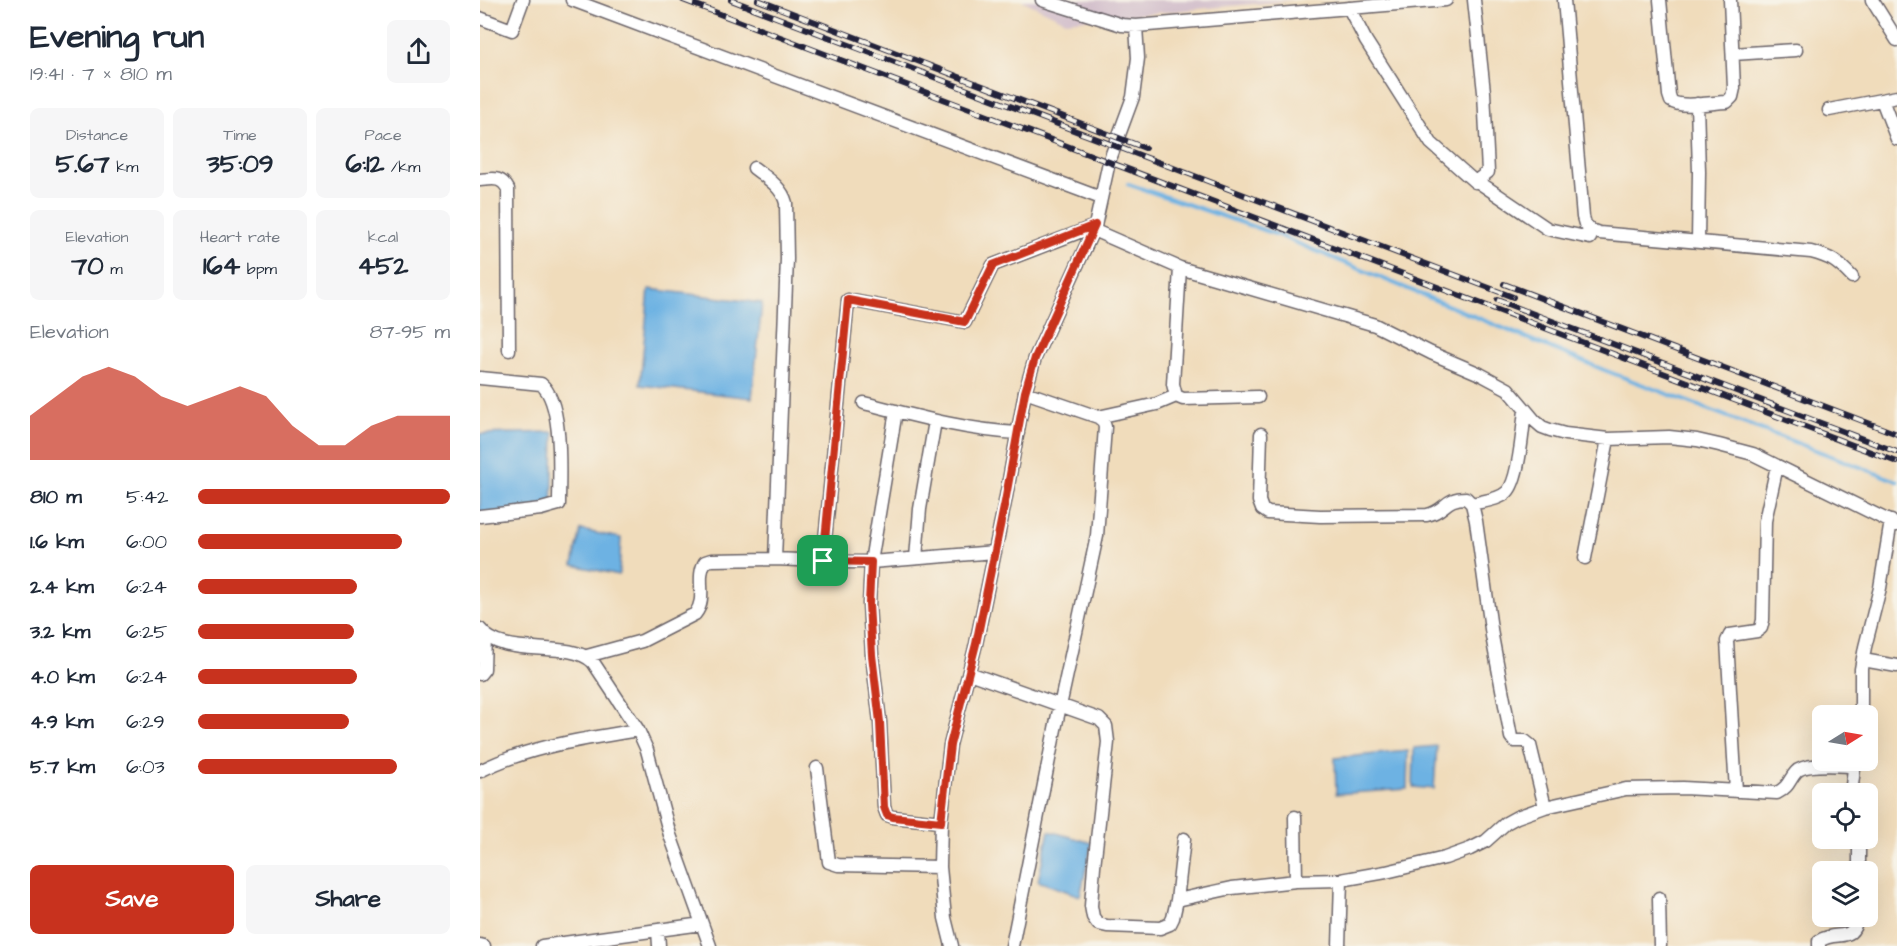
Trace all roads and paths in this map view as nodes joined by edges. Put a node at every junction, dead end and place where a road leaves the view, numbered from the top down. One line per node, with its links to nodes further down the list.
1 (523, 0): 11 (street)
2 (572, 0): 24 (street)
3 (1042, 0): 12 (street)
4 (1446, 0): 10 (street)
5 (1474, 0): 23 (street)
6 (1564, 0): 27 (street)
7 (1660, 0): 18 (street)
8 (1730, 0): 15 (street)
9 (1872, 0): 13 (street)
10 (1349, 8): 12 (street); 23 (street)
11 (480, 18)
12 (1136, 26): 24 (street)
13 (1897, 40)
14 (1796, 50): 15 (street)
15 (1733, 54): 18 (street)
16 (1897, 97): 17 (street)
17 (1882, 100): 19 (street); 20 (street)
18 (1697, 104): 27 (street)
19 (1829, 110)
20 (1897, 139)
21 (754, 168): 50 (street)
22 (480, 180): 30 (street)
23 (1477, 181): 26 (street)
24 (1101, 198): 25 (street)
25 (1094, 228): 28 (street); 32 (street); 51 (street)
26 (1590, 238)
27 (1698, 242): 29 (street)
28 (1180, 268): 33 (street); 36 (street)
29 (1852, 277)
30 (508, 350)
31 (480, 378): 45 (street)
32 (1025, 392): 38 (street); 40 (street)
33 (1176, 396): 34 (street); 38 (street)
34 (1258, 397)
35 (864, 403): 37 (street)
36 (1525, 410): 42 (street); 44 (street)
37 (896, 411): 39 (street); 52 (street)
38 (1098, 417): 59 (street)
39 (935, 421): 40 (street); 48 (street)
40 (1018, 433): 47 (street)
41 (1261, 434): 44 (street)
42 (1608, 439): 43 (street); 49 (street)
43 (1777, 466): 46 (street); 65 (street)
44 (1472, 504): 66 (street)
45 (480, 516)
46 (1894, 523): 55 (street)
47 (995, 552): 48 (street); 57 (street)
48 (916, 558): 52 (street)
49 (1585, 558)
50 (775, 559): 51 (street); 54 (street)
51 (823, 561): 52 (street)
52 (871, 562): 68 (street)
53 (483, 632): 54 (street); 58 (street)
54 (586, 656): 61 (street)
55 (1863, 660): 56 (street); 60 (street)
56 (1897, 666)
57 (969, 673): 59 (street); 68 (street)
58 (480, 674)
59 (1060, 704): 74 (street); 82 (street)
60 (1861, 705)
61 (638, 730): 64 (street); 75 (street)
62 (1812, 766): 65 (street)
63 (817, 768): 70 (street)
64 (480, 771)
65 (1736, 791): 66 (street)
66 (1545, 807): 71 (street)
67 (1295, 817): 72 (street)
68 (941, 822): 70 (street)
69 (1184, 839): 74 (street)
70 (940, 867): 81 (street)
71 (1341, 880): 72 (street); 83 (street)
72 (1296, 881): 74 (street)
73 (1659, 898): 84 (street)
74 (1177, 900)
75 (702, 924): 77 (street); 80 (street)
76 (1856, 927): 85 (street)
77 (658, 930): 78 (street); 79 (street)
78 (542, 946)
79 (659, 946)
80 (710, 946)
81 (952, 946)
82 (1012, 946)
83 (1339, 946)
84 (1660, 946)
85 (1818, 946)

